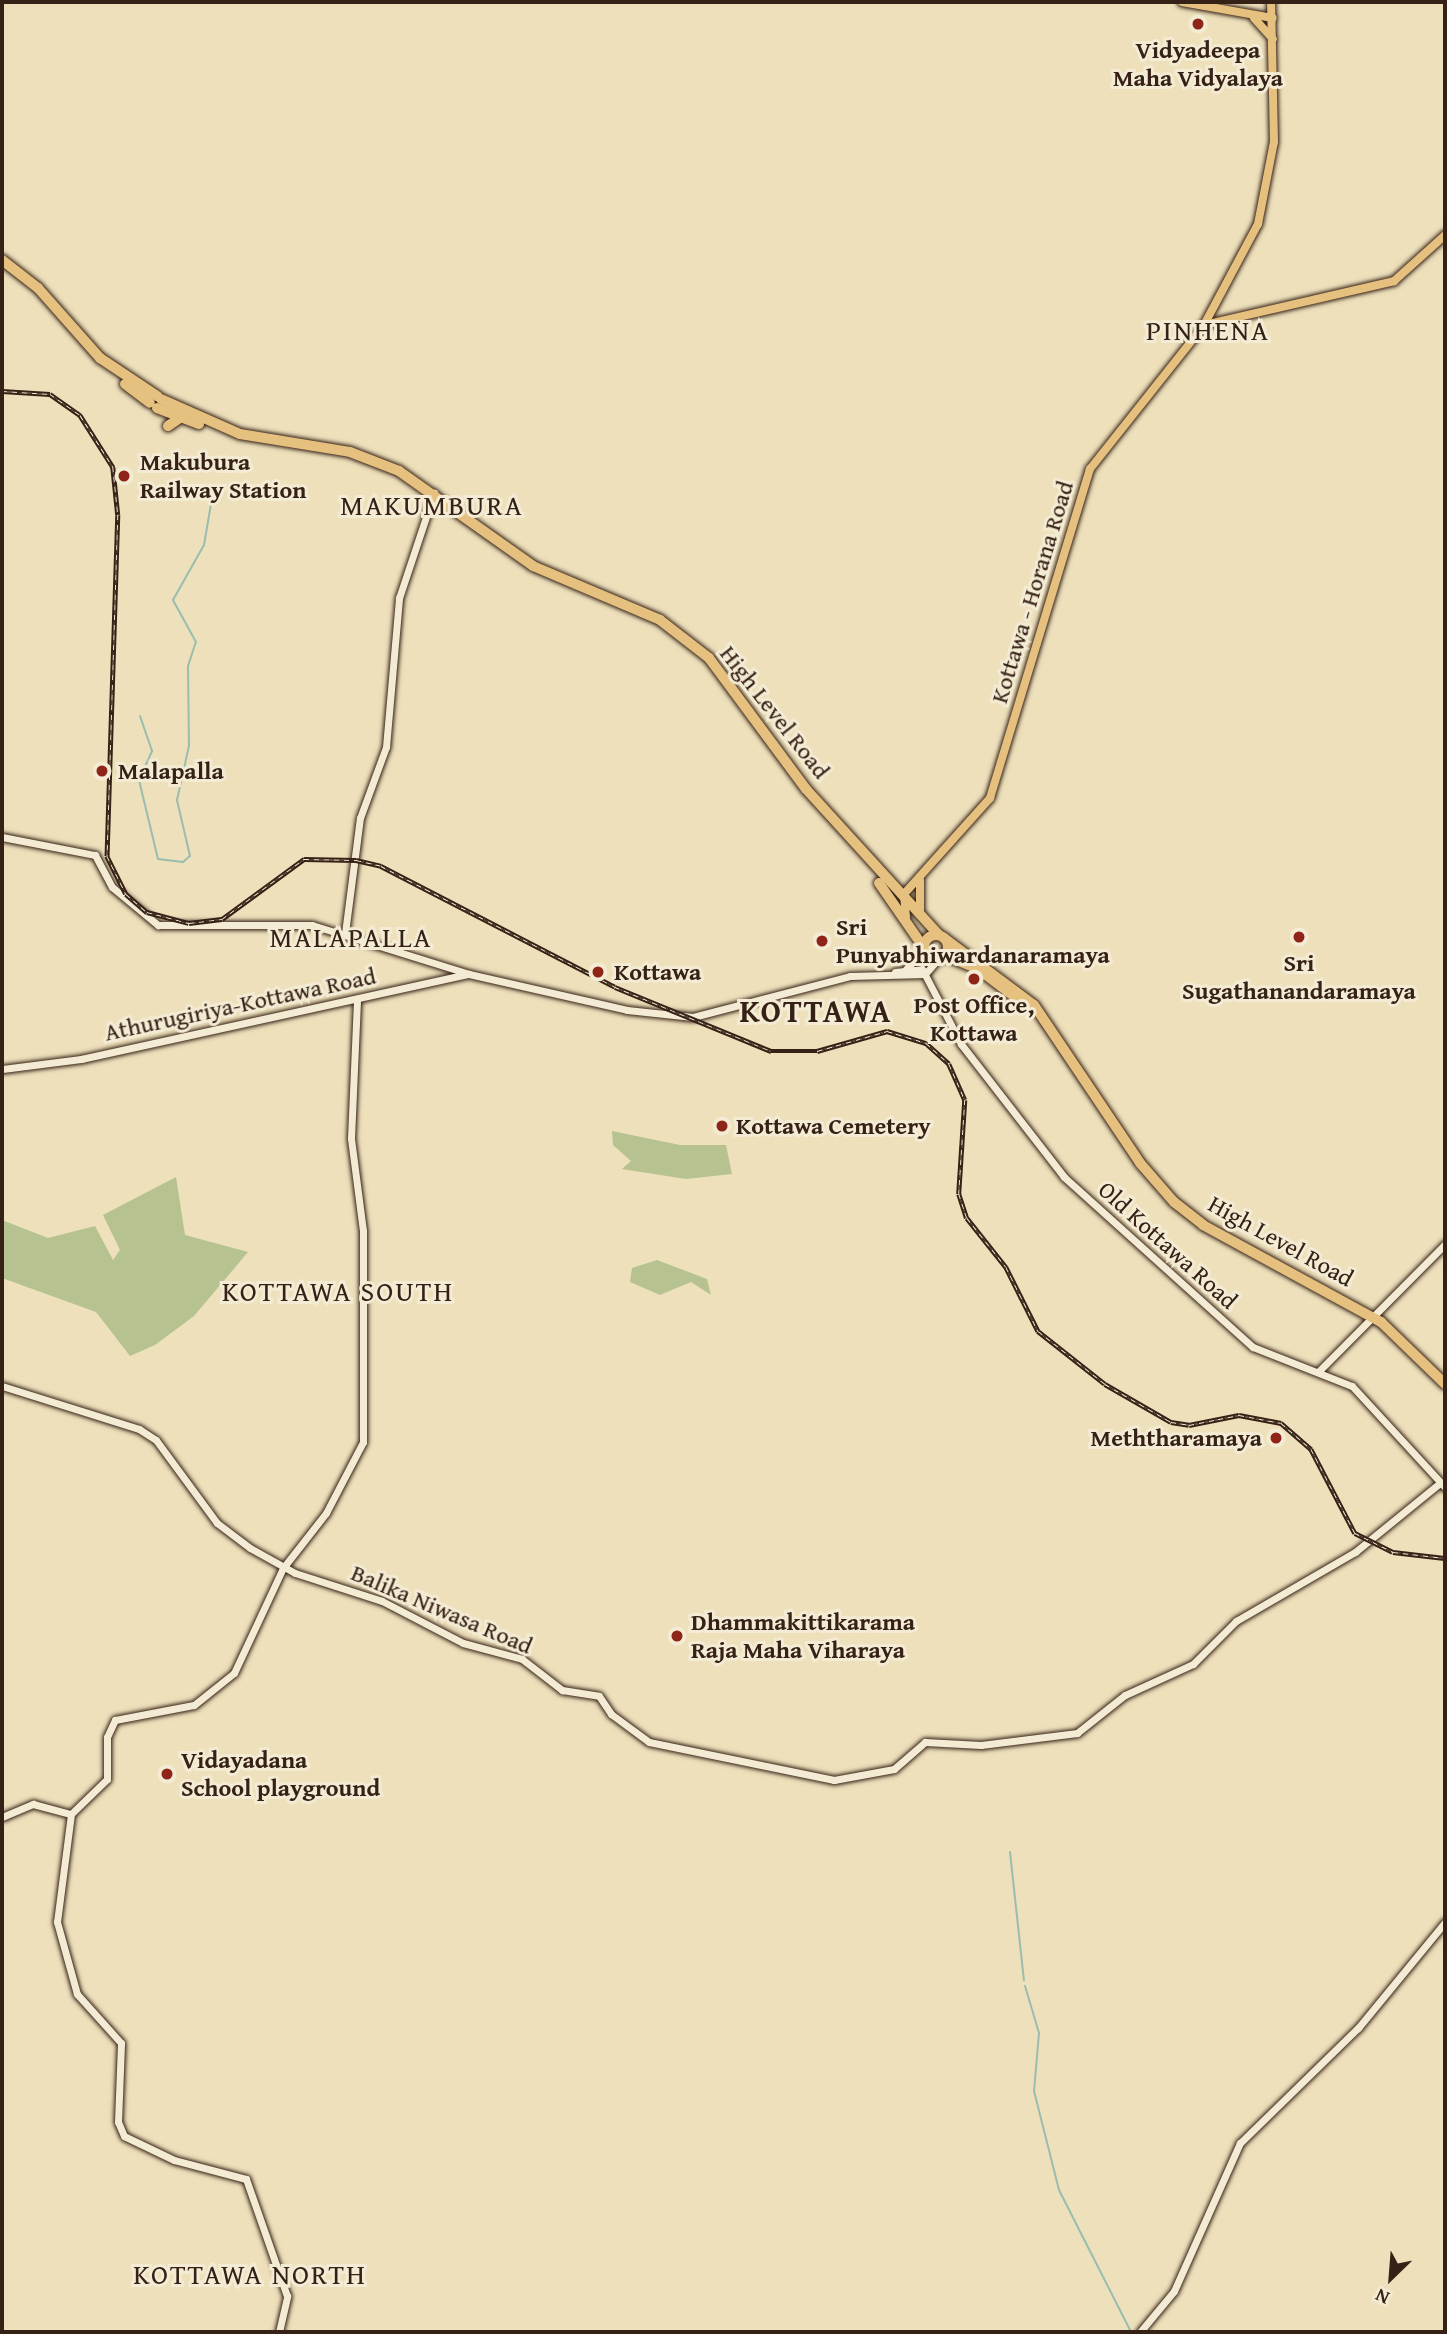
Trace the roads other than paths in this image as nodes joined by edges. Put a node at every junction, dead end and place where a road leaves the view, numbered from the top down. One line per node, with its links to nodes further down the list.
1 (1182, 2): 3 (main road)
2 (1270, 2): 3 (main road); 4 (main road, Kottawa - Horana Road)
3 (1248, 15): 4 (main road); 5 (main road)
4 (1273, 19): 5 (main road, Kottawa - Horana Road)
5 (1275, 43): 9 (main road, Kottawa - Horana Road)
6 (1445, 235): 9 (main road)
7 (2, 260): 10 (highway, High Level Road)
8 (2, 266): 10 (highway, High Level Road)
9 (1204, 326): 16 (main road, Kottawa - Horana Road)
10 (156, 401): 11 (highway, High Level Road); 13 (highway, High Level Road)
11 (180, 418): 12 (highway); 13 (highway, High Level Road)
12 (168, 426)
13 (433, 494): 14 (highway, High Level Road); 21 (street)
14 (623, 602): 17 (highway, High Level Road); 20 (highway, High Level Road)
15 (2, 837): 21 (street)
16 (917, 881): 17 (main road); 18 (main road, Kottawa - Horana Road); 19 (main road)
17 (892, 888): 18 (highway, High Level Road)
18 (902, 899): 19 (highway, High Level Road); 20 (main road)
19 (920, 916): 22 (highway, High Level Road)
20 (909, 930): 23 (highway, High Level Road)
21 (345, 933): 28 (street)
22 (942, 937): 23 (highway); 24 (highway); 32 (highway, High Level Road)
23 (924, 951): 24 (highway, High Level Road); 25 (street); 27 (street)
24 (942, 957): 27 (street); 32 (highway, High Level Road)
25 (905, 969): 26 (street, Athurugiriya-Kottawa Road); 27 (street, Athurugiriya-Kottawa Road)
26 (895, 972): 27 (street, Athurugiriya-Kottawa Road); 28 (street, Athurugiriya-Kottawa Road)
27 (924, 972): 33 (street, Old Kottawa Road)
28 (469, 974): 29 (street, Athurugiriya-Kottawa Road)
29 (357, 999): 30 (street, Athurugiriya-Kottawa Road); 38 (street)
30 (2, 1069)
31 (1445, 1244): 32 (street)
32 (1369, 1316): 33 (street); 34 (highway, High Level Road); 36 (highway, High Level Road)
33 (1318, 1372): 37 (street, Old Kottawa Road)
34 (1445, 1384)
35 (2, 1386): 38 (street, Balika Niwasa Road)
36 (1445, 1390)
37 (1443, 1485): 38 (street, Balika Niwasa Road)
38 (283, 1568): 39 (street)
39 (71, 1814): 40 (street); 42 (street)
40 (2, 1816)
41 (1445, 1923): 43 (street)
42 (279, 2332)
43 (1140, 2332)

